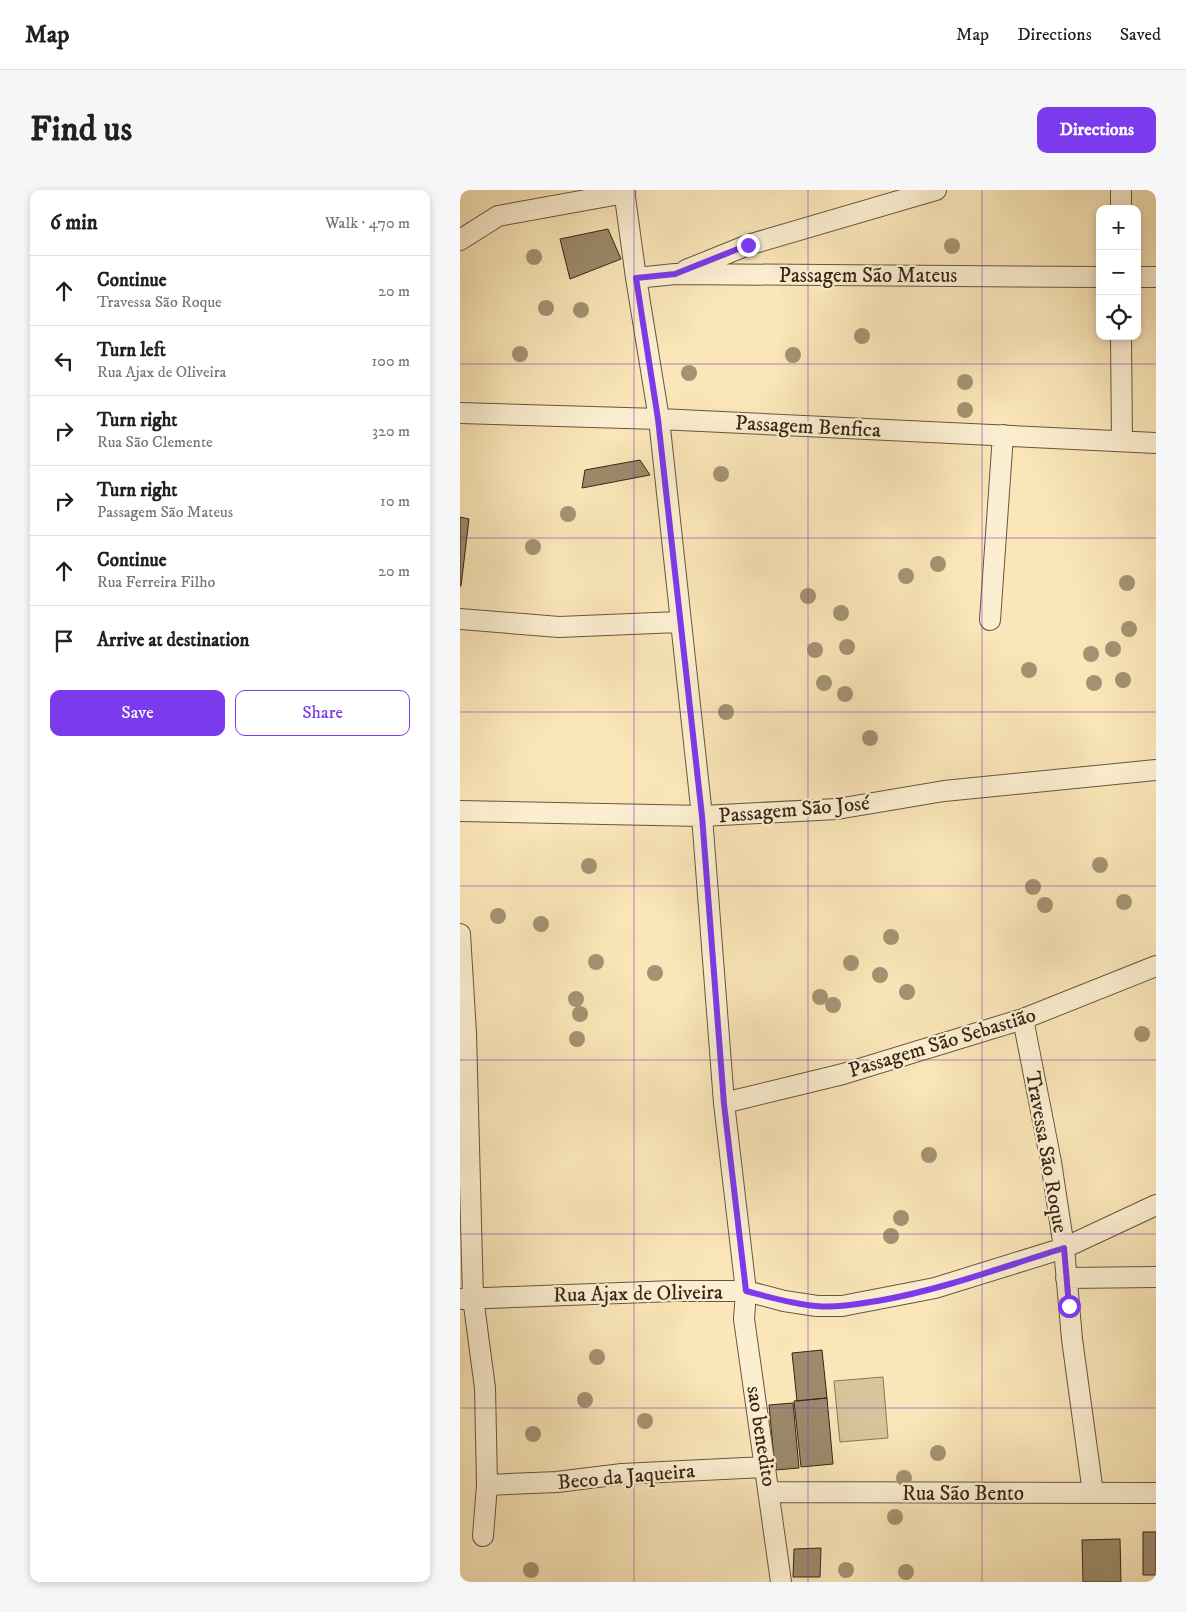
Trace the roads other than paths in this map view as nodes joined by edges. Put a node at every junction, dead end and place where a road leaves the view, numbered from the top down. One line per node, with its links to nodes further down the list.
1 (936, 190): 6 (street)
2 (1121, 190): 4 (street)
3 (624, 192): 5 (street); 10 (street, sao benedito)
4 (1121, 205)
5 (460, 240)
6 (675, 274): 7 (street, Passagem São Mateus); 10 (street, Passagem São Mateus)
7 (1096, 277)
8 (1141, 277): 9 (street)
9 (1156, 277)
10 (636, 278): 13 (street, sao benedito)
11 (1121, 340): 15 (street)
12 (460, 413): 13 (street, Passagem Benfica)
13 (658, 419): 14 (street, Passagem Benfica); 19 (street, sao benedito)
14 (1003, 435): 15 (street, Passagem Benfica); 18 (street)
15 (1122, 441): 16 (street, Passagem Benfica)
16 (1156, 443)
17 (460, 619): 19 (street)
18 (990, 620)
19 (679, 622): 22 (street, sao benedito)
20 (1156, 770): 22 (street, Passagem São José)
21 (460, 810): 22 (street, Passagem São José)
22 (702, 816): 26 (street, sao benedito)
23 (460, 934): 32 (street)
24 (1156, 966): 25 (street, Passagem São Sebastião)
25 (1023, 1019): 26 (street, Passagem São Sebastião); 28 (street, Travessa São Roque)
26 (724, 1104): 31 (street, sao benedito)
27 (1156, 1205): 28 (street, Rua Ajax de Oliveira)
28 (1064, 1248): 30 (street, Travessa São Roque); 31 (street, Rua Ajax de Oliveira)
29 (1156, 1277): 30 (street)
30 (1066, 1278): 36 (street, Travessa São Roque)
31 (746, 1291): 32 (street, Rua Ajax de Oliveira); 33 (street, sao benedito)
32 (466, 1298): 34 (street)
33 (766, 1466): 34 (street, Beco da Jaqueira); 35 (street, sao benedito)
34 (487, 1484): 38 (street)
35 (770, 1492): 36 (street, Rua São Bento); 39 (street, sao benedito)
36 (1093, 1493): 37 (street, Rua São Bento)
37 (1156, 1493)
38 (483, 1536)
39 (781, 1582)

